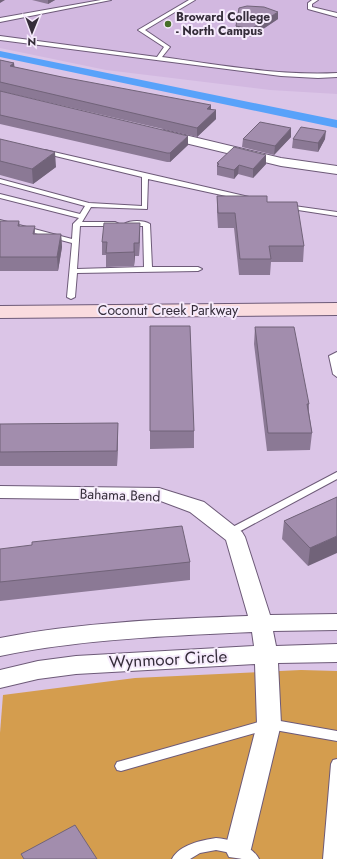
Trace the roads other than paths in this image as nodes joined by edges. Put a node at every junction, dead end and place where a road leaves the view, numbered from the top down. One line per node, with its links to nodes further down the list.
1 (109, 0): 5 (lane)
2 (193, 0): 7 (lane)
3 (316, 0): 4 (lane)
4 (337, 15)
5 (0, 20)
6 (0, 38): 7 (lane)
7 (159, 58): 8 (lane)
8 (337, 75)
9 (150, 130): 11 (street)
10 (38, 150): 12 (lane)
11 (337, 170)
12 (145, 176): 15 (lane); 16 (lane)
13 (0, 181): 16 (lane)
14 (0, 196): 19 (lane)
15 (259, 202)
16 (89, 205): 19 (lane)
17 (281, 206): 18 (lane)
18 (337, 214)
19 (82, 217): 21 (lane)
20 (0, 222): 22 (lane)
21 (77, 224): 22 (lane); 24 (lane)
22 (76, 242): 25 (lane)
23 (198, 269): 24 (lane)
24 (148, 270): 25 (lane)
25 (74, 271): 27 (lane)
26 (337, 296): 27 (main road, Coconut Creek Parkway)
27 (71, 297): 28 (main road, Coconut Creek Parkway); 29 (main road)
28 (0, 298)
29 (0, 305)
30 (337, 309): 31 (main road, Coconut Creek Parkway)
31 (0, 312)
32 (337, 354): 33 (lane)
33 (337, 374)
34 (337, 475): 36 (lane)
35 (0, 492): 36 (street, Bahama Bend)
36 (229, 533): 37 (street, Bahama Bend)
37 (261, 622): 38 (street, Wynmoor Circle); 39 (street, Wynmoor Circle); 41 (street, Bahama Bend)
38 (337, 622)
39 (0, 647)
40 (337, 653): 41 (street, Wynmoor Circle)
41 (266, 654): 42 (street, Wynmoor Circle); 43 (street, Bahama Bend)
42 (0, 679)
43 (269, 724): 44 (lane); 46 (lane); 47 (street, Bahama Bend)
44 (337, 736)
45 (337, 764): 49 (lane)
46 (121, 766)
47 (245, 854): 48 (lane)
48 (179, 859)
49 (330, 859)

